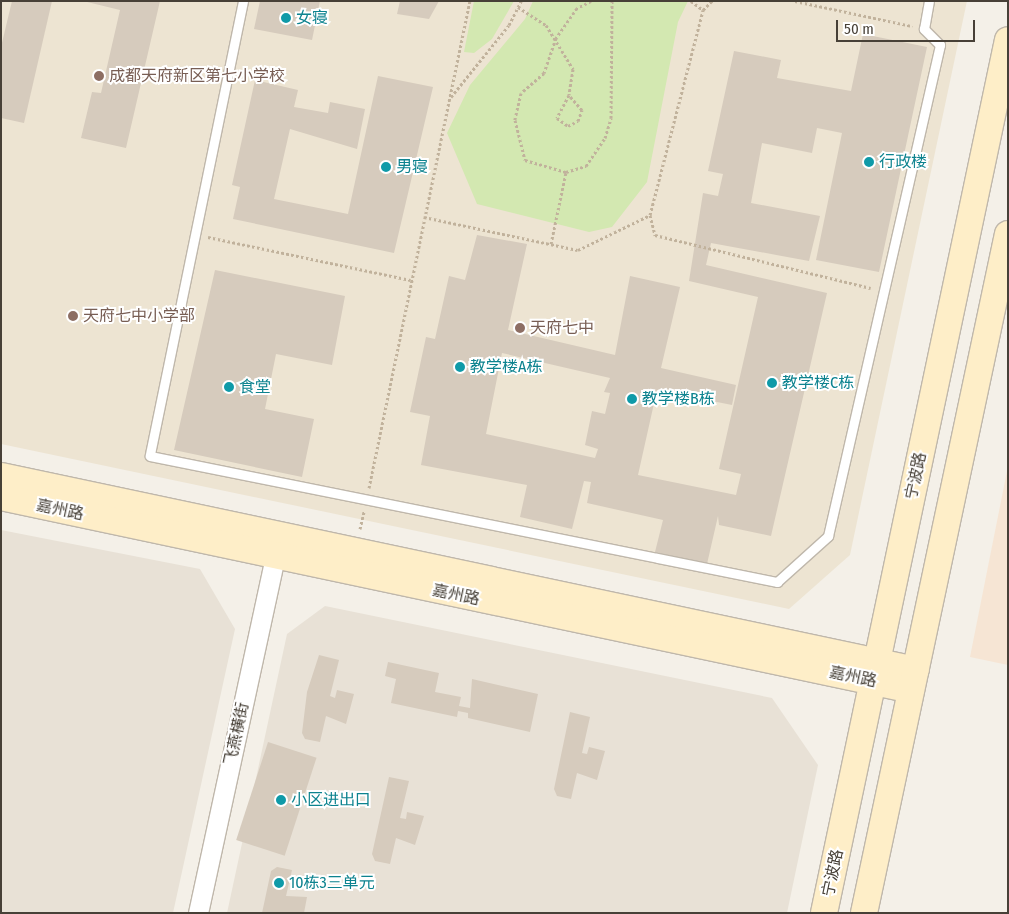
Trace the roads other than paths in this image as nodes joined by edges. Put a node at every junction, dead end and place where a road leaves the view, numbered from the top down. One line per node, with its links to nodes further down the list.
1 (243, 1): 2 (lane)
2 (929, 1)
3 (1008, 40): 8 (street, 宁波路)
4 (1008, 234): 9 (street)
5 (1, 476): 8 (street)
6 (1, 497): 7 (street, 嘉州路)
7 (275, 556): 8 (street, 嘉州路); 10 (street, 飞燕横街)
8 (876, 672): 9 (street, 嘉州路); 11 (street, 宁波路)
9 (914, 680): 12 (street)
10 (198, 913)
11 (824, 913)
12 (864, 913)

